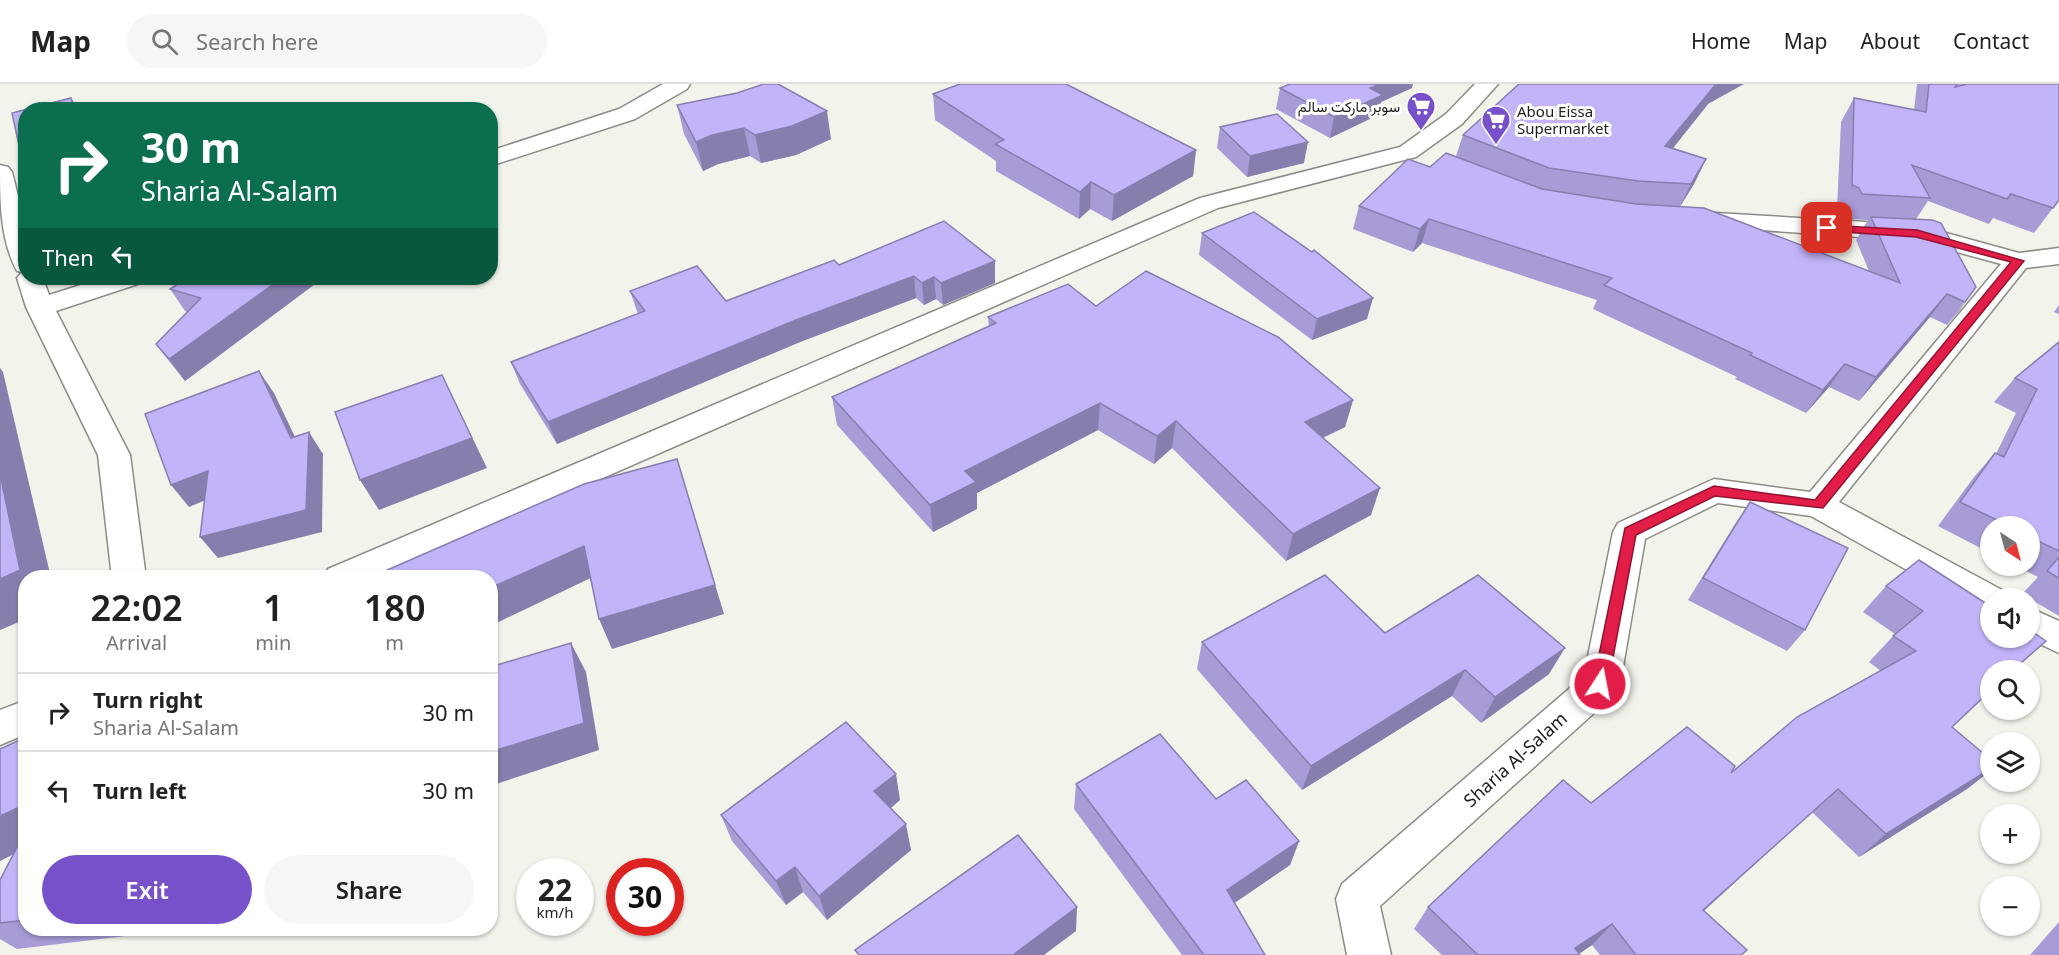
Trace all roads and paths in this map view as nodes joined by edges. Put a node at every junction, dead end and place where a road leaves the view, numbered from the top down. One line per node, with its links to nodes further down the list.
1 (679, 84): 3 (street)
2 (1486, 84): 14 (street)
3 (498, 156)
4 (0, 172): 6 (street)
5 (1671, 219): 8 (street)
6 (18, 242)
7 (2059, 256): 8 (street)
8 (2018, 261): 12 (street)
9 (32, 285): 11 (street)
10 (108, 285): 11 (street)
11 (40, 307): 13 (street)
12 (1818, 505): 15 (street, Sharia Al-Salam); 20 (street, Sharia Al-Salam)
13 (128, 570)
14 (359, 570)
15 (1980, 594)
16 (2040, 628): 17 (street)
17 (2059, 638)
18 (18, 720): 19 (street)
19 (0, 728)
20 (1369, 955)

